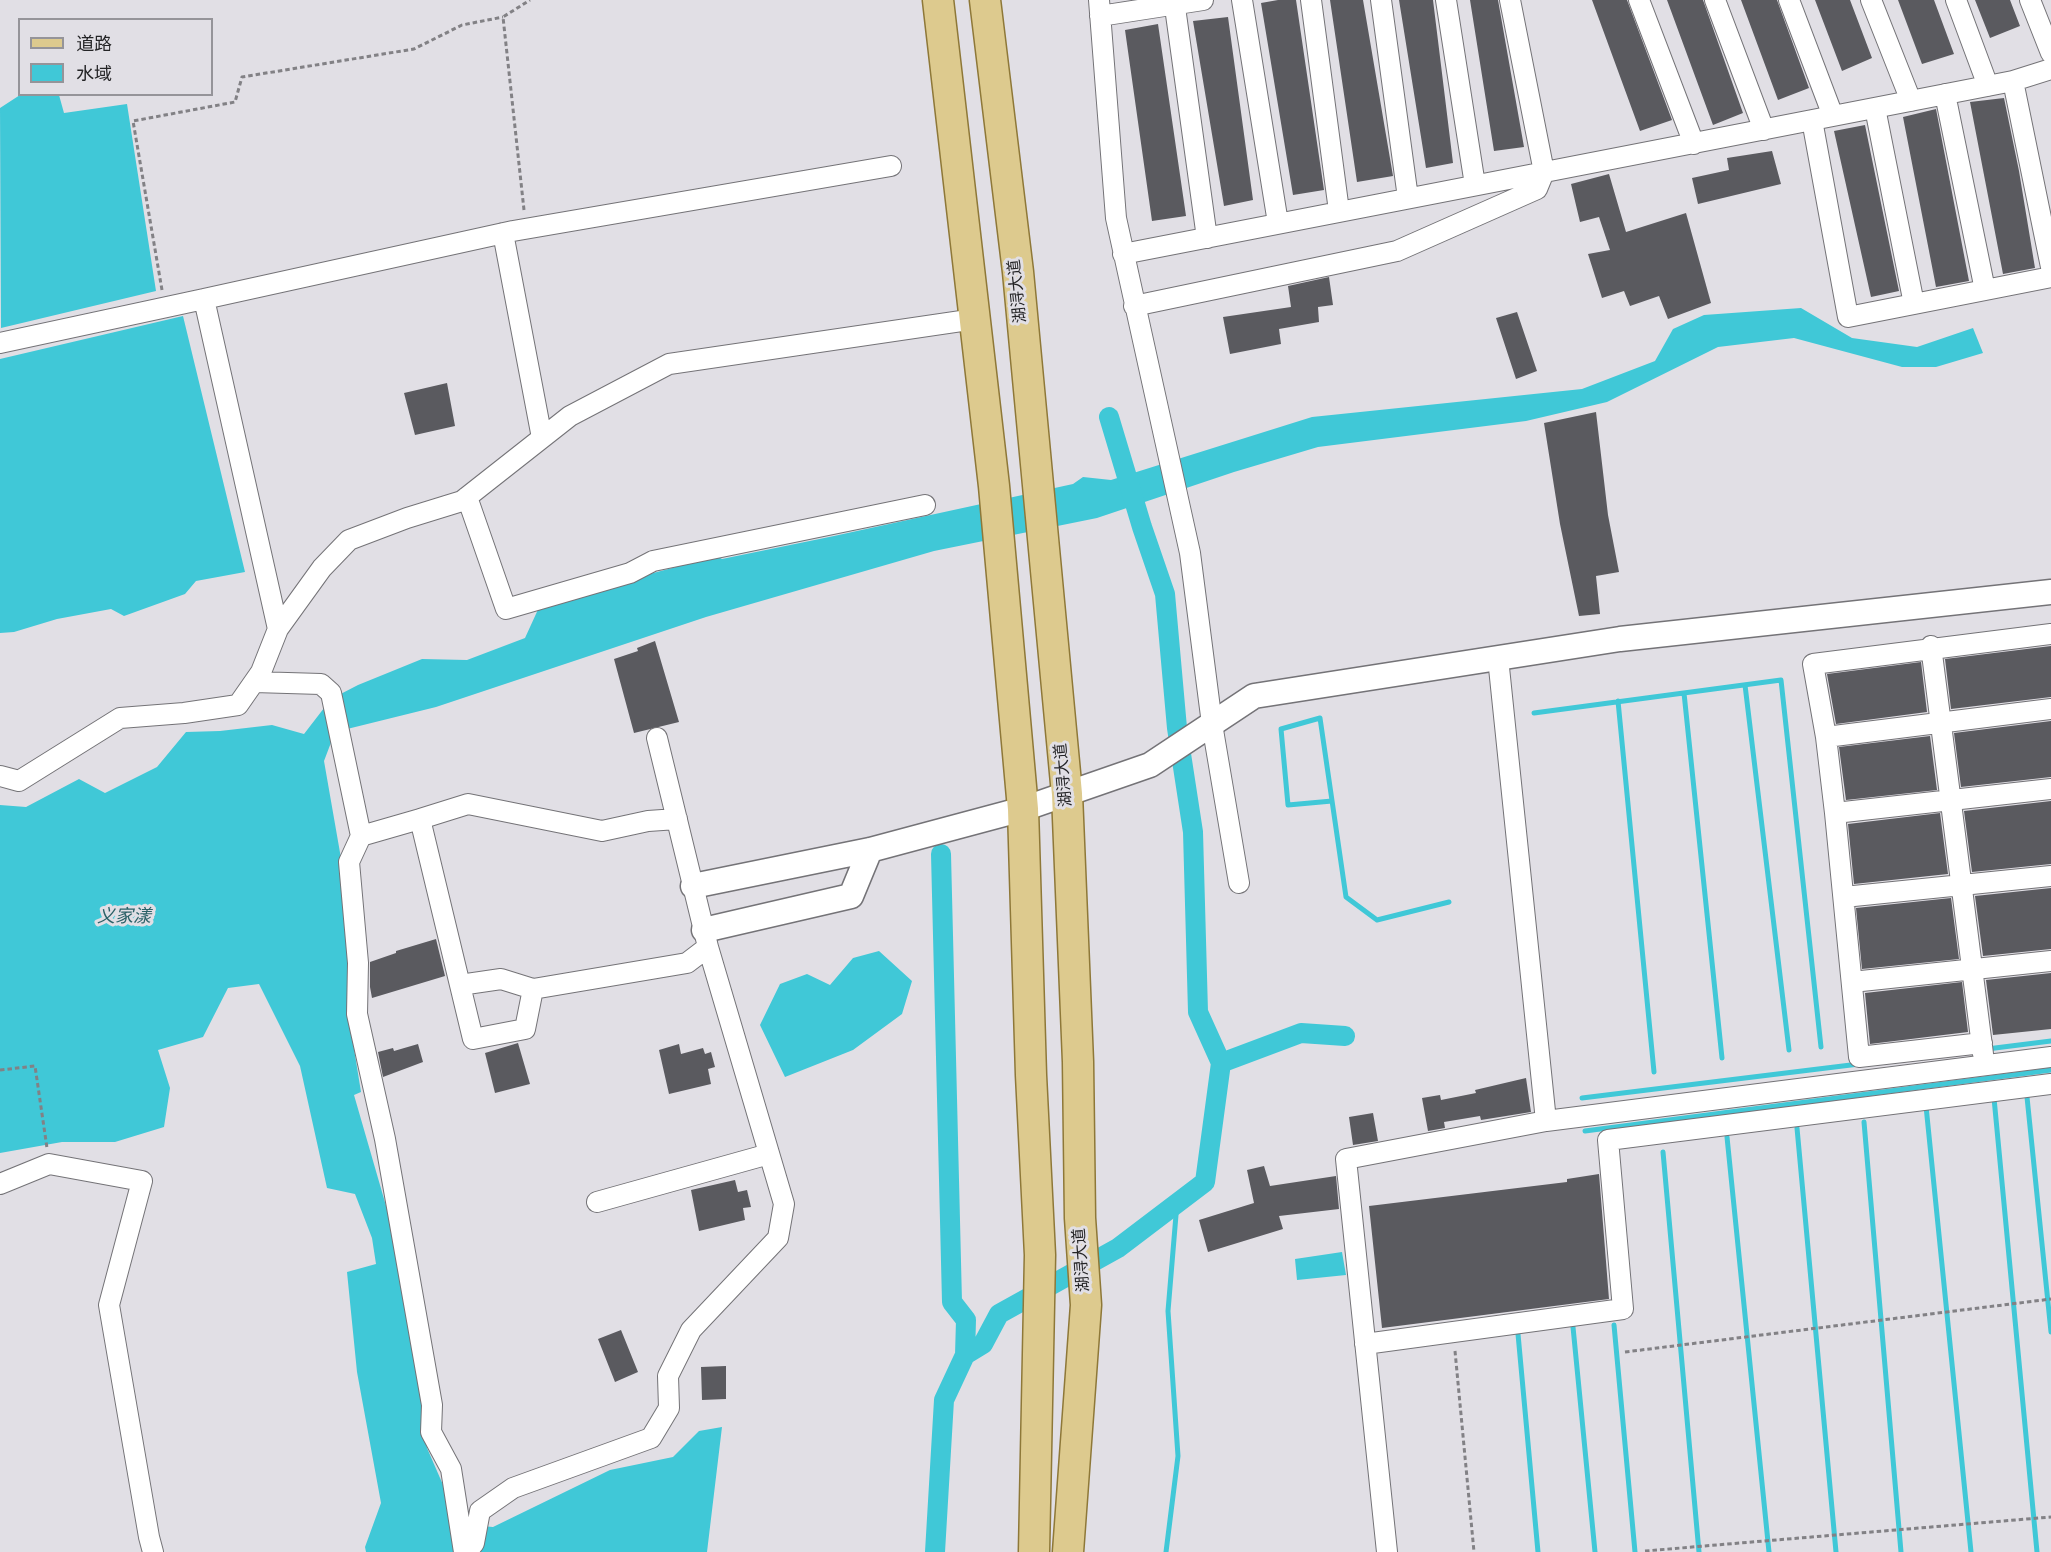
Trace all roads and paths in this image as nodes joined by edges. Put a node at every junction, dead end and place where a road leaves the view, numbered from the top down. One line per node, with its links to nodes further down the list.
1 (530, 0): 18 (path)
2 (938, 0): 47 (main road)
3 (985, 0): 65 (main road, 湖浔大道)
4 (1203, 0): 16 (street)
5 (1242, 0): 35 (street)
6 (1311, 0): 34 (street)
7 (1381, 0): 33 (street)
8 (1446, 0): 32 (street)
9 (1510, 0): 31 (street)
10 (1640, 0): 29 (street)
11 (1715, 0): 28 (street)
12 (1789, 0): 26 (street)
13 (1871, 0): 24 (street)
14 (1956, 0): 22 (street)
15 (2030, 0): 19 (street)
16 (1174, 2): 17 (street); 38 (street)
17 (1100, 8): 39 (street)
18 (503, 17): 36 (path); 46 (path)
19 (2051, 53)
20 (2051, 69): 21 (street)
21 (2013, 81): 22 (street); 40 (street)
22 (1988, 86): 23 (street)
23 (1945, 94): 24 (street); 42 (street)
24 (1911, 101): 25 (street)
25 (1875, 108): 26 (street); 44 (street)
26 (1833, 116): 27 (street)
27 (1812, 120): 28 (street); 44 (street)
28 (1764, 130): 29 (street)
29 (1694, 144): 31 (street)
30 (891, 166): 36 (street)
31 (1544, 172): 32 (street); 45 (street)
32 (1475, 186): 33 (street)
33 (1408, 198): 34 (street)
34 (1340, 211): 35 (street)
35 (1278, 223): 38 (street)
36 (526, 228): 37 (street)
37 (503, 233): 43 (street); 49 (street)
38 (1207, 237): 39 (street)
39 (1124, 254): 45 (street)
40 (2051, 267)
41 (2051, 277): 42 (street)
42 (1985, 290): 44 (street)
43 (204, 300): 46 (street); 53 (street)
44 (1914, 304)
45 (1134, 306): 60 (street)
46 (165, 308): 48 (street)
47 (975, 319): 49 (street); 67 (main road)
48 (0, 343)
49 (542, 438): 50 (street)
50 (467, 497): 51 (street); 53 (street)
51 (925, 506)
52 (2051, 592): 56 (street)
53 (278, 629): 57 (street)
54 (2051, 634): 55 (street)
55 (1931, 648): 59 (street); 61 (street)
56 (1498, 658): 60 (street); 89 (street)
57 (254, 682): 63 (street); 71 (street)
58 (2051, 709): 59 (street)
59 (1941, 723): 61 (street); 66 (street)
60 (1212, 724): 65 (street); 74 (street)
61 (1826, 737): 68 (street)
62 (657, 738): 70 (street)
63 (0, 776)
64 (2051, 789): 66 (street)
65 (1067, 794): 67 (street); 103 (main road, 湖浔大道)
66 (1951, 801): 68 (street); 75 (street)
67 (1023, 809): 72 (street); 102 (main road)
68 (1835, 813): 77 (street)
69 (420, 819): 70 (street); 71 (street); 82 (street)
70 (677, 819): 76 (street)
71 (361, 836): 101 (street)
72 (870, 850): 76 (street); 78 (street)
73 (2051, 876): 75 (street)
74 (1239, 883)
75 (1962, 885): 77 (street); 80 (street)
76 (693, 886): 78 (street)
77 (1844, 897): 81 (street)
78 (706, 939): 83 (street); 90 (street)
79 (2051, 962): 80 (street)
80 (1972, 969): 81 (street); 84 (street)
81 (1852, 982): 84 (street)
82 (460, 985): 83 (street); 83 (street)
83 (533, 989)
84 (1982, 1043): 86 (street)
85 (2051, 1057): 86 (street)
86 (1985, 1066): 89 (street)
87 (0, 1070): 91 (path)
88 (2051, 1084): 95 (street)
89 (1546, 1121): 96 (street)
90 (769, 1154): 93 (street); 101 (street)
91 (49, 1164): 92 (street); 100 (street)
92 (0, 1184)
93 (597, 1202)
94 (2051, 1299): 97 (path)
95 (1453, 1332): 96 (street); 105 (path)
96 (1365, 1344): 104 (street)
97 (1625, 1352)
98 (2051, 1518): 99 (path)
99 (1645, 1551)
100 (153, 1552)
101 (465, 1552)
102 (1034, 1552)
103 (1068, 1552)
104 (1387, 1552)
105 (1474, 1552)

